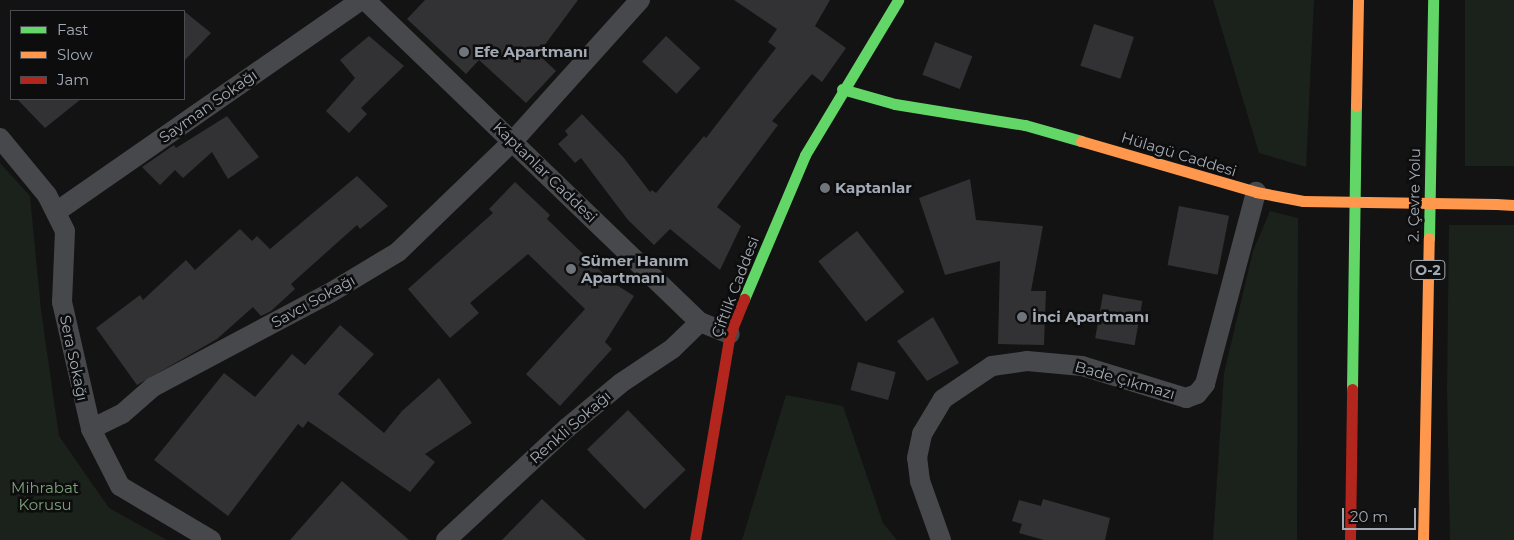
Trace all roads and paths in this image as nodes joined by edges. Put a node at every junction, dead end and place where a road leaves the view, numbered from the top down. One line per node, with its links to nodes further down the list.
1 (361, 0): 12 (street, Sayman Sokağı)
2 (366, 0): 9 (street, Kaptanlar Caddesi)
3 (640, 0): 9 (street, Savcı Sokağı)
4 (898, 0): 7 (main road, Çiftlik Caddesi)
5 (1358, 0): 20 (main road)
6 (1433, 0): 21 (main road, 2. Çevre Yolu / O-2)
7 (842, 89): 10 (main road, Hülagü Caddesi); 14 (main road, Çiftlik Caddesi)
8 (0, 138): 12 (street, Sera Sokağı)
9 (514, 141): 13 (street, Kaptanlar Caddesi); 15 (street, Savcı Sokağı)
10 (1256, 192): 11 (main road, Hülagü Caddesi, bridge); 19 (street, Bade Çıkmazı)
11 (1514, 204)
12 (56, 212): 15 (street, Sera Sokağı)
13 (700, 322): 14 (street, Kaptanlar Caddesi); 17 (street, Renkli Sokağı)
14 (730, 334): 18 (main road, Çiftlik Caddesi)
15 (90, 429): 16 (street, Sera Sokağı)
16 (211, 540)
17 (446, 540)
18 (694, 540)
19 (941, 540)
20 (1350, 540)
21 (1423, 540)

